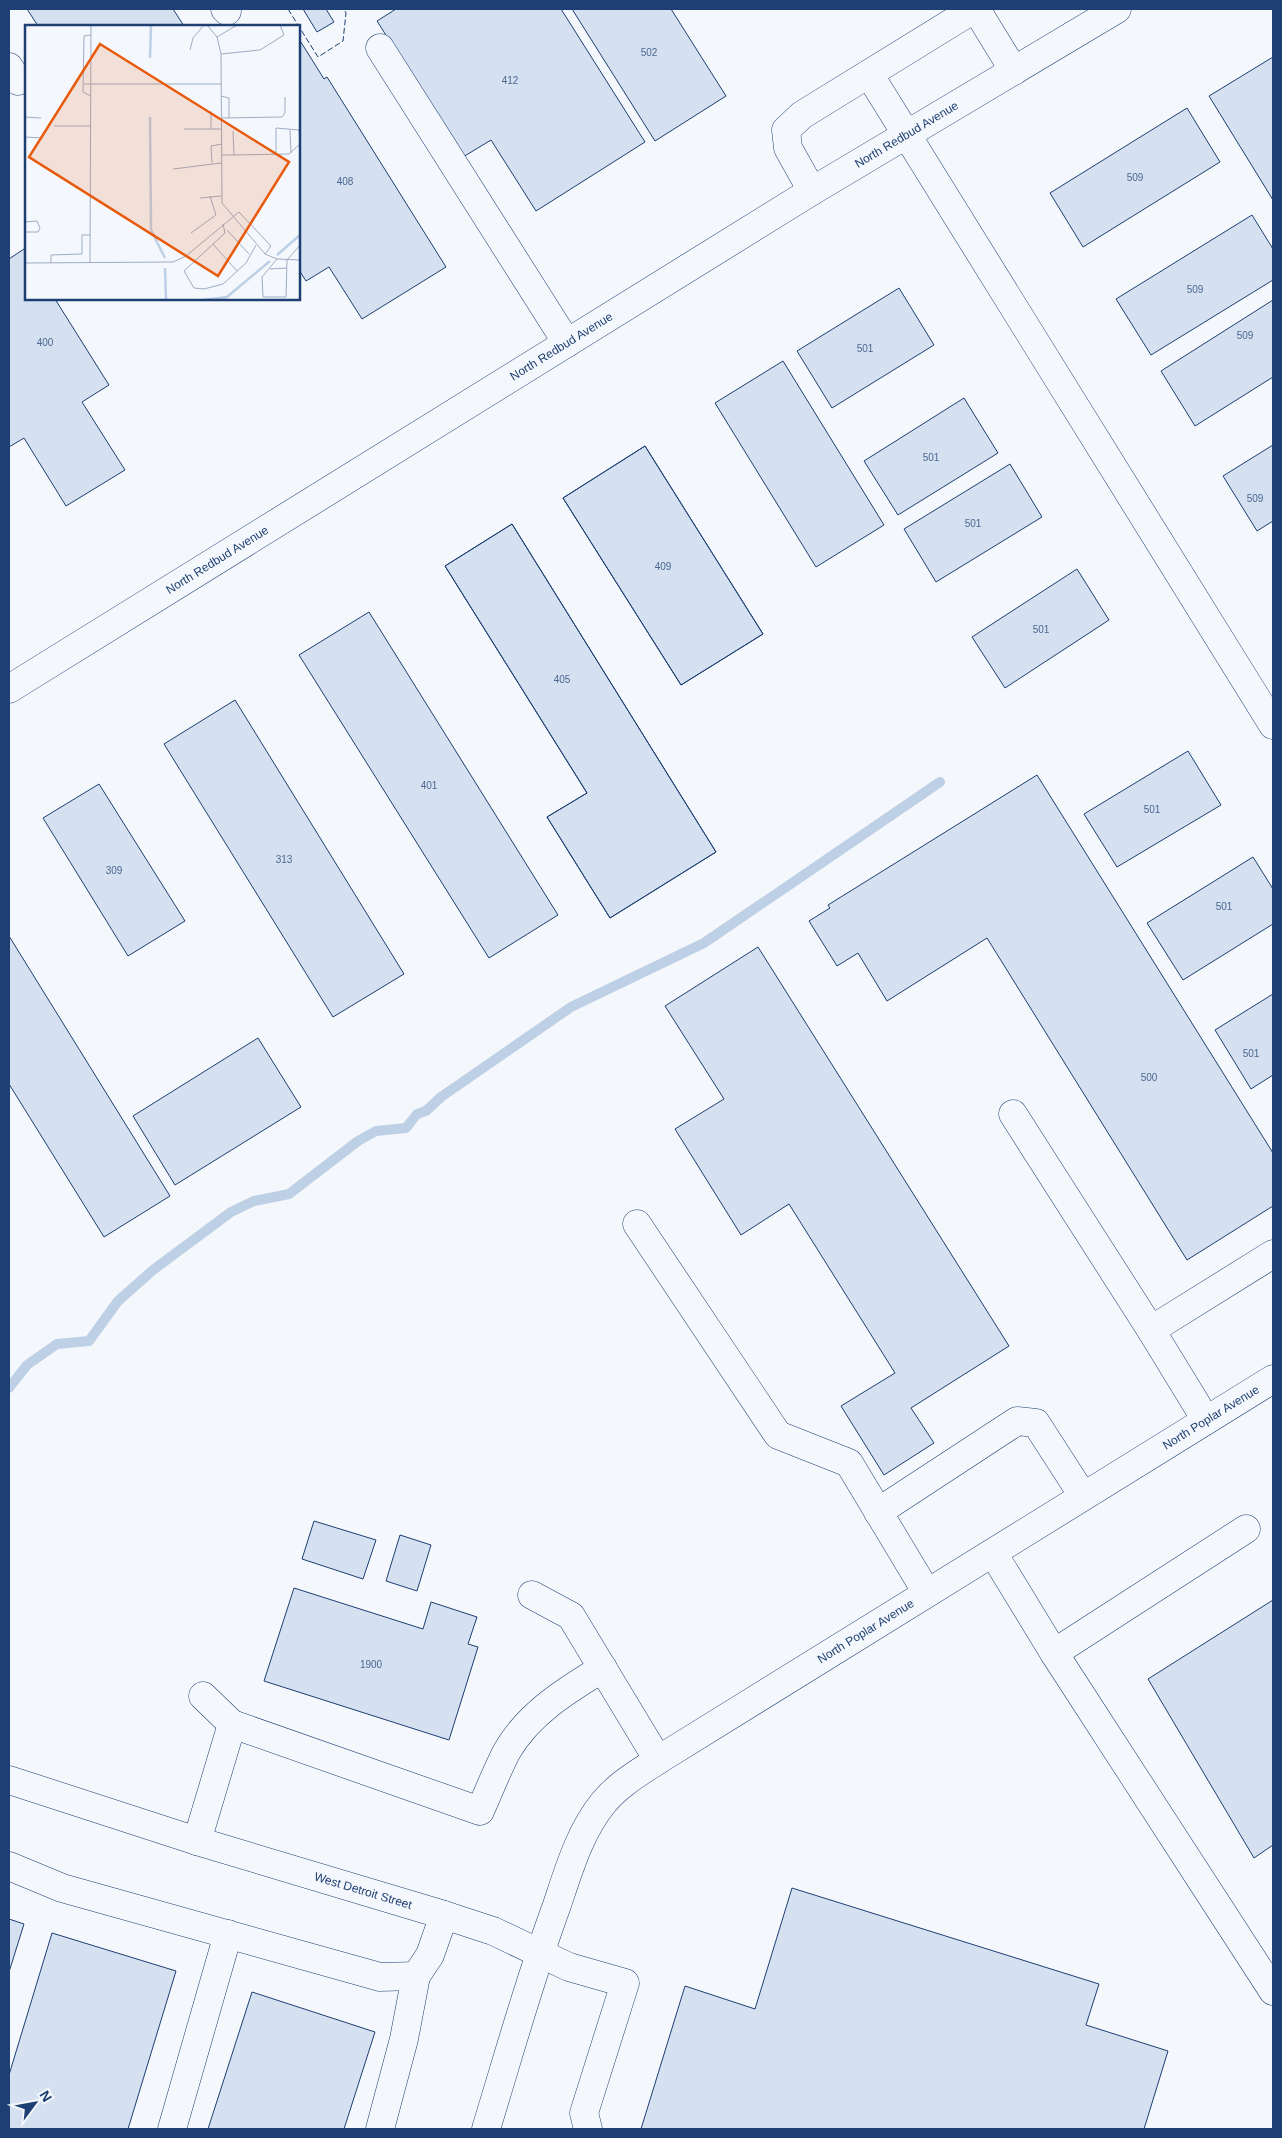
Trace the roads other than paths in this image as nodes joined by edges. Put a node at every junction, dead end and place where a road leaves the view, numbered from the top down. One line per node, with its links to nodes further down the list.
1 (975, 9): 4 (street); 5 (street)
2 (1116, 9): 4 (street, North Redbud Avenue)
3 (380, 48): 8 (street)
4 (1014, 71): 6 (street, North Redbud Avenue)
5 (869, 74): 6 (street); 7 (street)
6 (905, 135): 7 (street, North Redbud Avenue); 10 (street)
7 (812, 191): 8 (street, North Redbud Avenue)
8 (566, 343): 9 (street, North Redbud Avenue)
9 (9, 689)
10 (1273, 725)
11 (1013, 1114): 14 (street)
12 (637, 1224): 18 (street)
13 (1273, 1254): 14 (street)
14 (1151, 1330): 16 (street)
15 (1273, 1379): 16 (street, North Poplar Avenue)
16 (1206, 1420): 17 (street, North Poplar Avenue)
17 (1083, 1496): 18 (street); 20 (street, North Poplar Avenue)
18 (878, 1512): 21 (street)
19 (1246, 1529): 23 (street)
20 (993, 1553): 21 (street, North Poplar Avenue); 23 (street)
21 (927, 1593): 27 (street, North Poplar Avenue)
22 (532, 1595): 24 (street)
23 (1054, 1653): 35 (street)
24 (603, 1668): 26 (street); 27 (street)
25 (203, 1696): 26 (street)
26 (232, 1724): 29 (street)
27 (658, 1760): 33 (street, North Poplar Avenue)
28 (9, 1780): 29 (street, West Detroit Street)
29 (197, 1841): 31 (street, West Detroit Street)
30 (9, 1866): 32 (street)
31 (444, 1915): 33 (street, West Detroit Street); 34 (street)
32 (228, 1934): 34 (street); 36 (street)
33 (539, 1953): 38 (street); 39 (street, West Detroit Street)
34 (416, 1976): 37 (street)
35 (1273, 1991)
36 (172, 2129)
37 (380, 2129)
38 (486, 2129)
39 (588, 2129)

